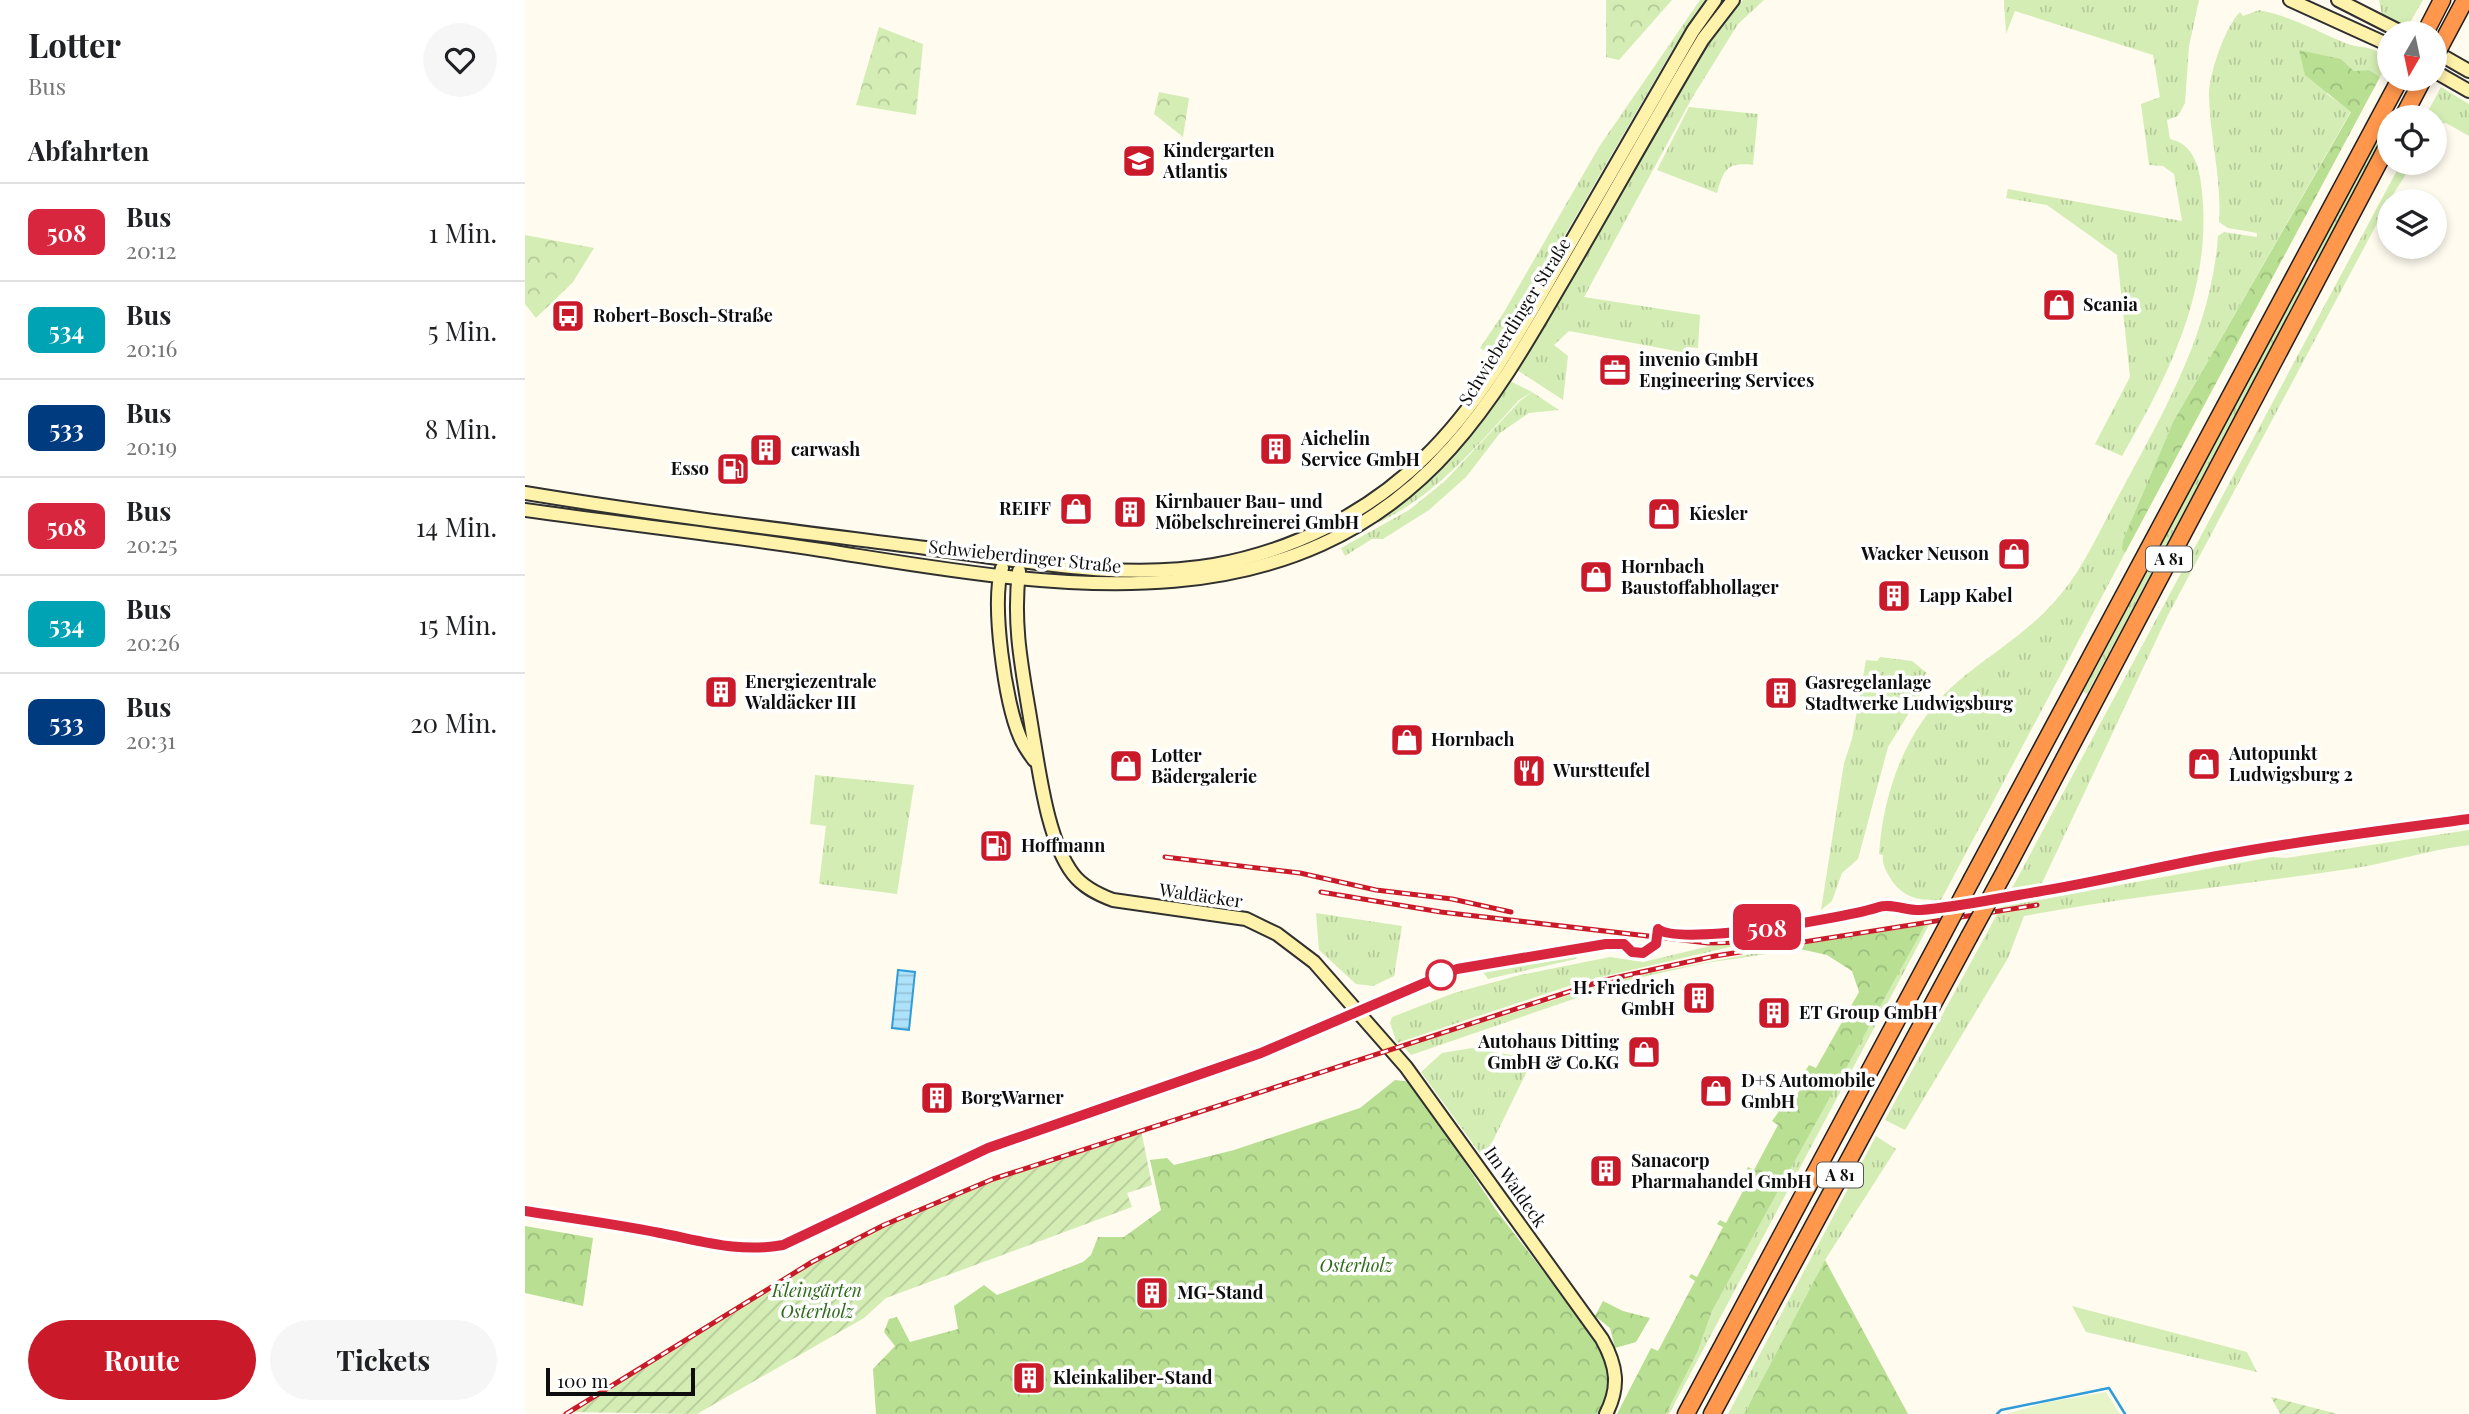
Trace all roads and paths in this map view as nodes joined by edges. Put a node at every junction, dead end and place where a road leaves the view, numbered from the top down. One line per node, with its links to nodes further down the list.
1 (1715, 0): 23 (main road, Schwieberdinger Straße)
2 (1734, 0): 26 (main road, Schwieberdinger Straße)
3 (2290, 0): 10 (main road)
4 (2338, 0): 7 (main road)
5 (2442, 0): 8 (highway)
6 (2465, 0): 9 (highway)
7 (2379, 21)
8 (2431, 21)
9 (2447, 33)
10 (2377, 40)
11 (2447, 57): 12 (main road)
12 (2469, 71)
13 (2447, 78): 15 (main road)
14 (2394, 91): 30 (highway, A 81, bridge)
15 (2469, 91)
16 (2377, 166): 31 (highway, A 81, bridge)
17 (525, 493): 18 (main road, Schwieberdinger Straße)
18 (561, 499): 20 (main road); 21 (main road, Schwieberdinger Straße)
19 (525, 510): 20 (main road, Schwieberdinger Straße)
20 (559, 514): 24 (main road, Schwieberdinger Straße)
21 (909, 546): 22 (main road, Schwieberdinger Straße); 24 (main road, Schwieberdinger Straße)
22 (1005, 558): 23 (main road, Schwieberdinger Straße); 25 (main road, Waldäcker)
23 (1021, 559): 26 (main road, Waldäcker)
24 (907, 563): 25 (main road, Schwieberdinger Straße)
25 (1000, 575): 26 (main road, Schwieberdinger Straße); 27 (main road, Waldäcker)
26 (1018, 578): 27 (main road, Waldäcker)
27 (1035, 761): 28 (main road, Waldäcker)
28 (1397, 1057): 29 (main road, Im Waldeck)
29 (1606, 1414)
30 (1686, 1414)
31 (1712, 1414)

